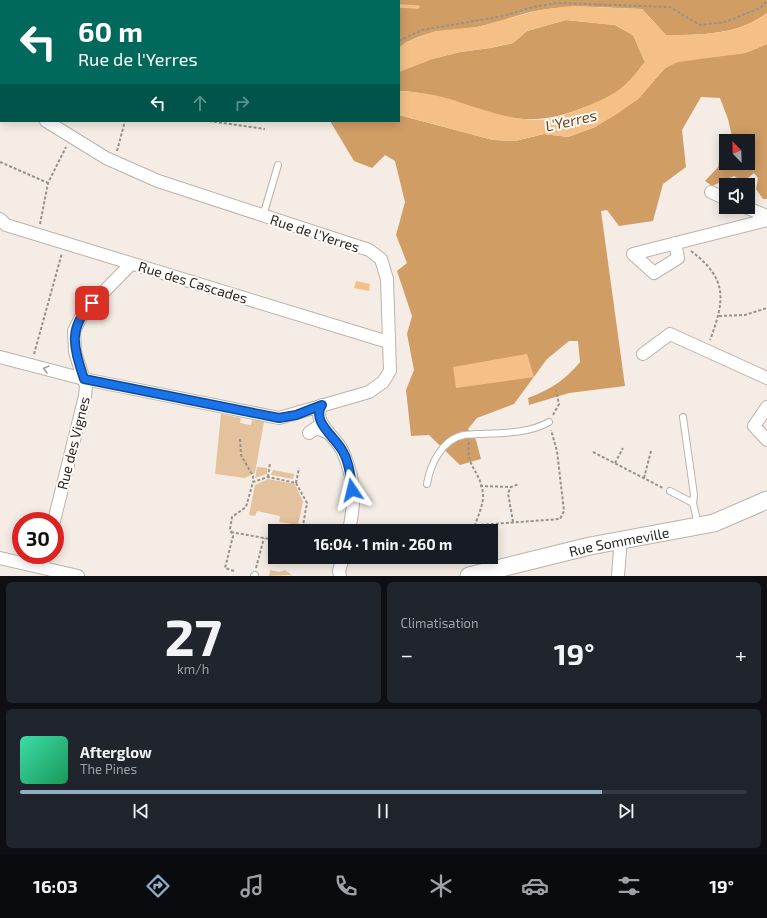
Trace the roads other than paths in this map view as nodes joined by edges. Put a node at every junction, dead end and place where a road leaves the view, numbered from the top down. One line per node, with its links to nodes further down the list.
1 (48, 122): 6 (street, Rue de l'Yerres)
2 (278, 165): 6 (lane)
3 (711, 192): 4 (street)
4 (719, 196)
5 (755, 211): 7 (street)
6 (263, 216): 12 (street, Rue de l'Yerres)
7 (767, 216)
8 (0, 219): 11 (street, Rue des Cascades)
9 (767, 220): 10 (street)
10 (680, 242)
11 (132, 264): 12 (street, Rue des Cascades); 16 (street)
12 (388, 342): 17 (street, Rue de l'Yerres)
13 (643, 354): 15 (street)
14 (0, 358): 16 (street, Rue des Vignes, one-way to 14)
15 (767, 378)
16 (84, 379): 17 (street, Rue de l'Yerres); 28 (street, Rue des Vignes)
17 (322, 405): 22 (street)
18 (767, 407): 23 (street)
19 (683, 417): 27 (lane)
20 (549, 422): 24 (lane)
21 (309, 433): 22 (street)
22 (330, 434): 29 (street)
23 (767, 440)
24 (427, 484)
25 (670, 491): 27 (lane)
26 (767, 500): 30 (main road, Rue Sommeville)
27 (693, 503): 30 (lane)
28 (56, 512)
29 (351, 524)
30 (698, 526): 31 (main road, Rue Sommeville)
31 (618, 541): 36 (street); 39 (main road, Rue Sommeville)
32 (0, 558): 35 (street)
33 (43, 564): 35 (street)
34 (341, 564): 38 (street)
35 (42, 568): 37 (street)
36 (619, 572)
37 (78, 576)
38 (340, 576)
39 (469, 576)

